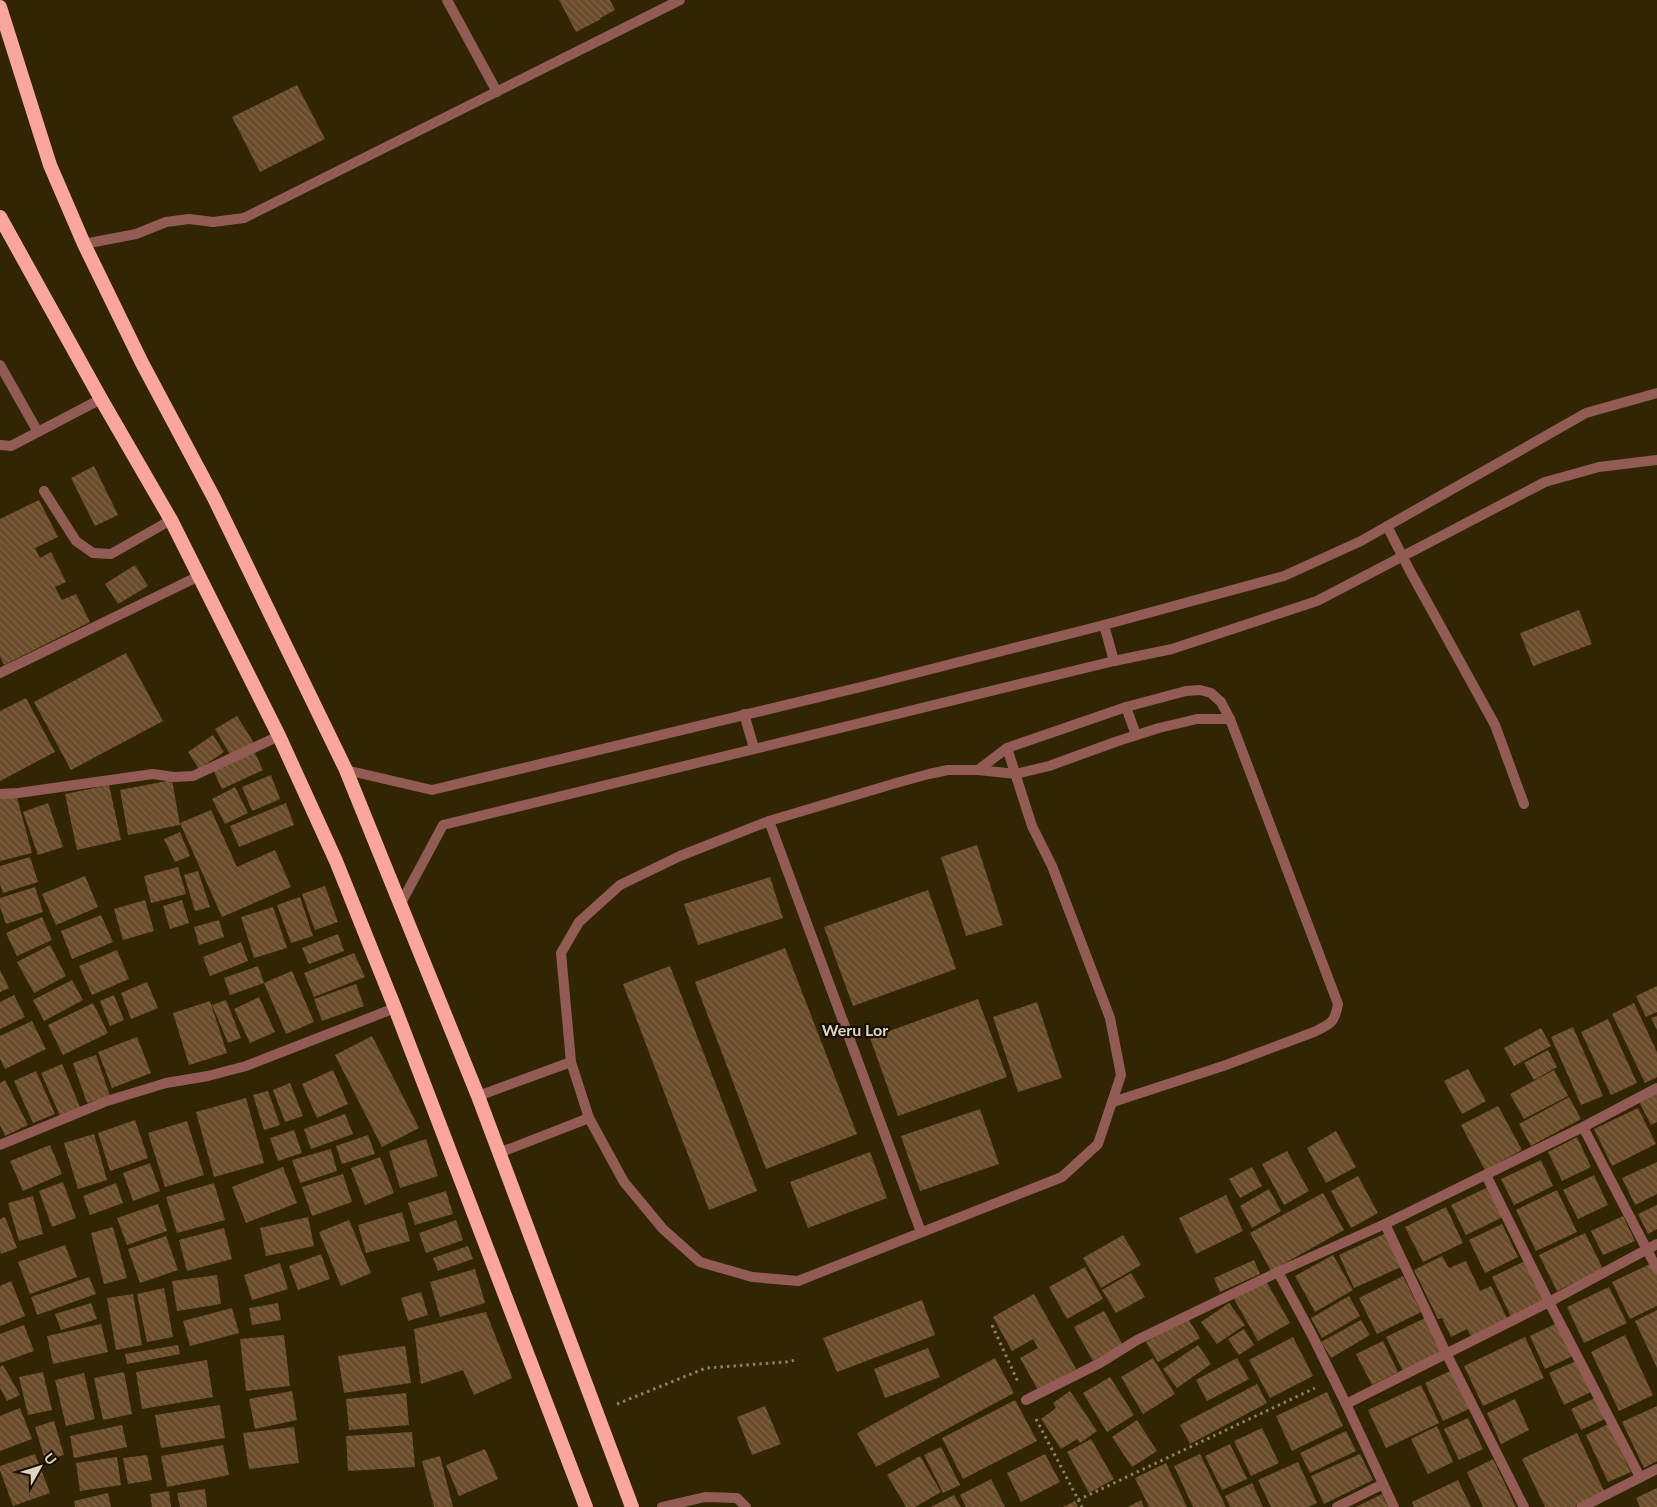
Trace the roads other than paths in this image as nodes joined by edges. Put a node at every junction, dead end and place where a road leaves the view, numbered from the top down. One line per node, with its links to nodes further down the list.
1 (447, 0): 4 (street)
2 (680, 0): 4 (street)
3 (0, 7): 6 (highway)
4 (497, 92): 6 (street)
5 (0, 217): 9 (highway)
6 (84, 244): 28 (highway)
7 (0, 365): 10 (street)
8 (1657, 393): 15 (street)
9 (101, 399): 10 (street); 14 (highway)
10 (38, 432): 11 (street)
11 (0, 445)
12 (1657, 460): 16 (street)
13 (44, 491): 14 (street)
14 (171, 520): 17 (highway)
15 (1387, 526): 16 (street); 18 (street)
16 (1402, 556): 19 (street); 32 (street)
17 (198, 576): 20 (street); 25 (highway)
18 (1104, 625): 19 (street); 22 (street)
19 (1114, 661): 26 (street)
20 (0, 673)
21 (1126, 707): 23 (street); 24 (street); 27 (street)
22 (744, 714): 26 (street); 28 (street)
23 (1230, 719): 24 (street); 39 (street)
24 (1136, 735): 30 (street)
25 (279, 736): 31 (street); 35 (highway)
26 (754, 748): 34 (street)
27 (1007, 748): 29 (street); 30 (street)
28 (346, 770): 34 (highway)
29 (978, 770): 30 (street); 33 (street)
30 (1016, 774): 39 (street)
31 (0, 794)
32 (1524, 804)
33 (769, 821): 36 (street); 46 (street)
34 (400, 905): 38 (highway)
35 (395, 1008): 42 (street); 58 (highway)
36 (571, 1062): 38 (street); 40 (street)
37 (1657, 1088): 41 (street)
38 (478, 1096): 43 (highway)
39 (1113, 1102): 46 (street)
40 (589, 1118): 43 (street); 46 (street)
41 (1583, 1127): 44 (street); 48 (street)
42 (0, 1145)
43 (499, 1153): 59 (highway)
44 (1486, 1175): 45 (street); 51 (street)
45 (1385, 1224): 50 (street); 52 (street)
46 (921, 1232)
47 (1657, 1244): 48 (street)
48 (1647, 1250): 49 (street); 51 (street)
49 (1657, 1269)
50 (1278, 1272): 53 (street); 54 (street)
51 (1549, 1302): 52 (street); 56 (street)
52 (1446, 1353): 54 (street); 64 (street)
53 (1026, 1400)
54 (1346, 1404): 57 (street)
55 (1657, 1469): 56 (street)
56 (1640, 1477): 65 (street)
57 (1383, 1484): 62 (street); 63 (street)
58 (586, 1507)
59 (632, 1507)
60 (662, 1507): 61 (street)
61 (746, 1507)
62 (1337, 1507)
63 (1394, 1507)
64 (1524, 1507)
65 (1582, 1507)

